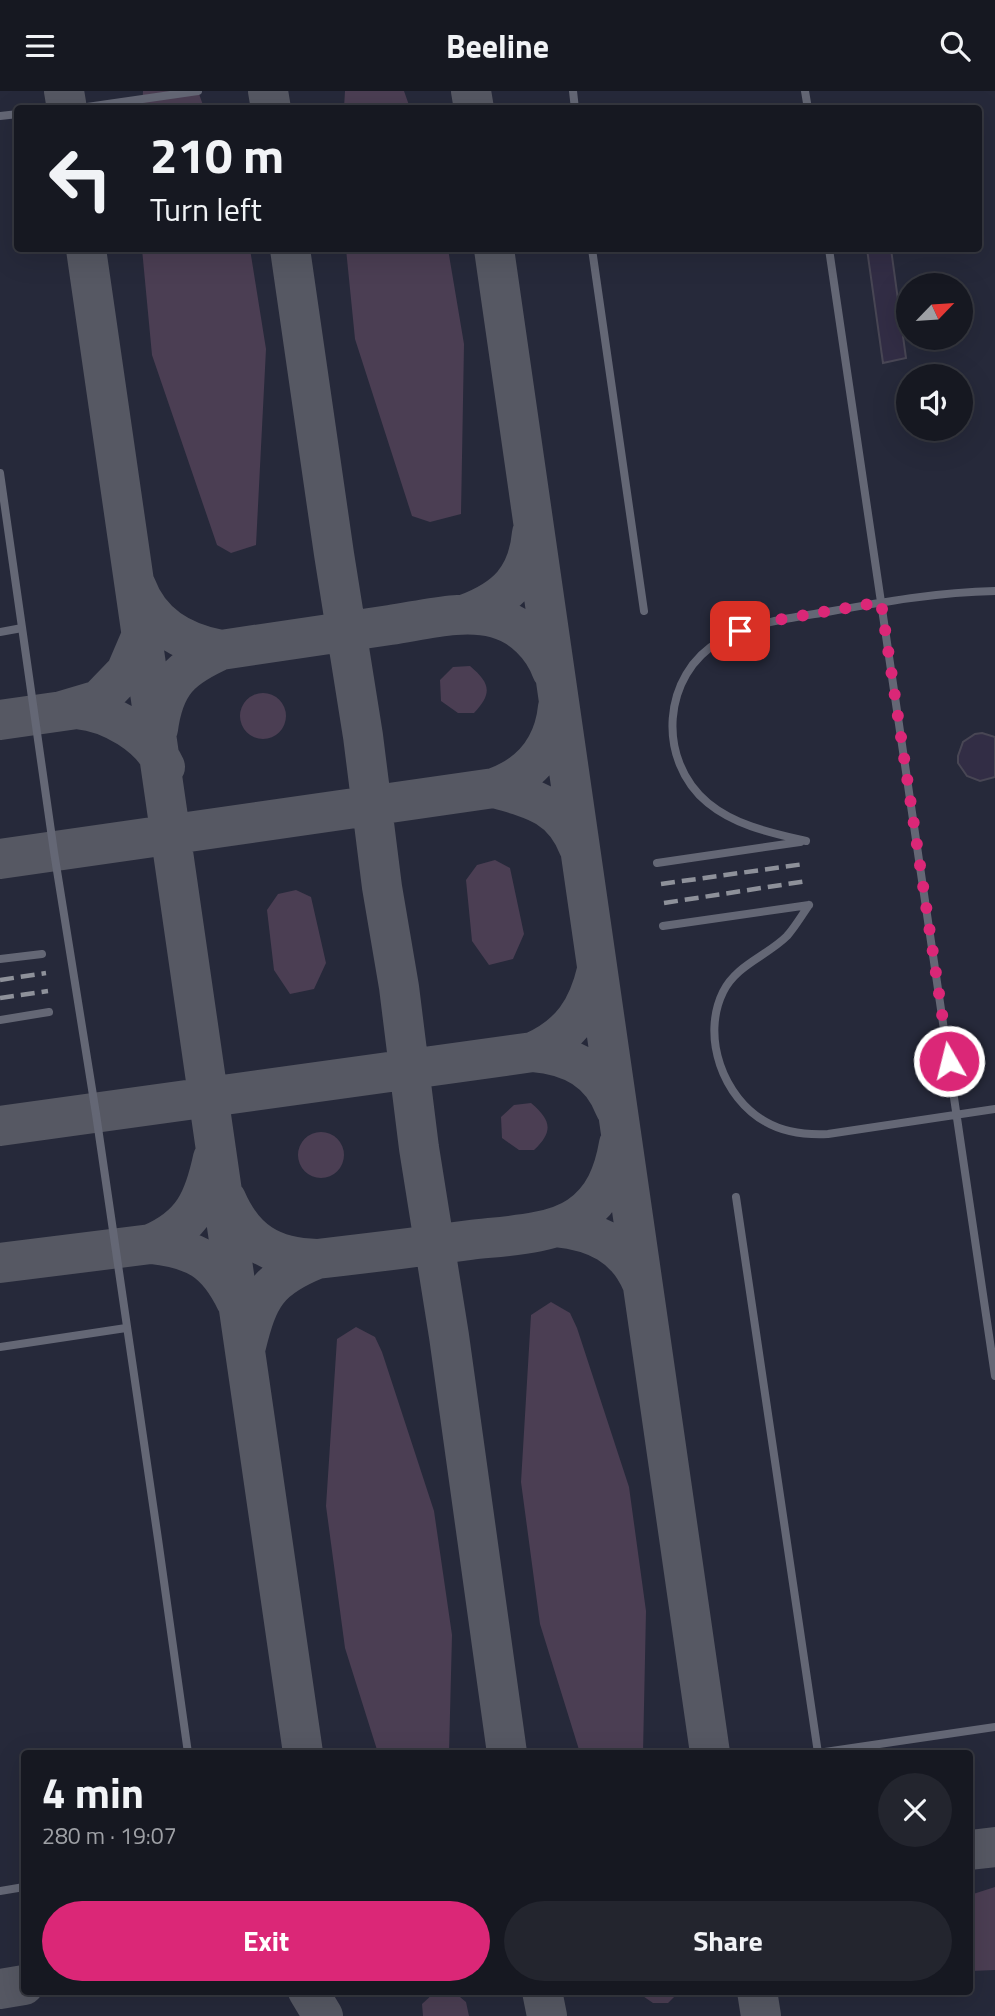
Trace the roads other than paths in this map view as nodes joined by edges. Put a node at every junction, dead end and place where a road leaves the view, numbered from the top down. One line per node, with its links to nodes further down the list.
1 (198, 91): 2 (lane)
2 (101, 105)
3 (593, 252): 8 (lane)
4 (829, 252): 7 (lane)
5 (0, 473): 9 (lane)
6 (995, 591): 7 (lane)
7 (881, 602): 11 (lane); 18 (lane)
8 (644, 611)
9 (22, 628): 10 (lane); 20 (lane)
10 (0, 632)
11 (657, 863)
12 (663, 926): 18 (lane)
13 (42, 954): 14 (lane)
14 (0, 960)
15 (49, 1012): 16 (lane)
16 (0, 1020)
17 (995, 1109): 18 (lane)
18 (957, 1115): 22 (lane)
19 (736, 1197): 25 (lane)
20 (126, 1328): 21 (lane); 24 (lane)
21 (0, 1347)
22 (995, 1376)
23 (995, 1727): 26 (lane)
24 (188, 1750)
25 (818, 1750)
26 (838, 1750)
27 (21, 1888): 28 (lane)
28 (0, 1891)

